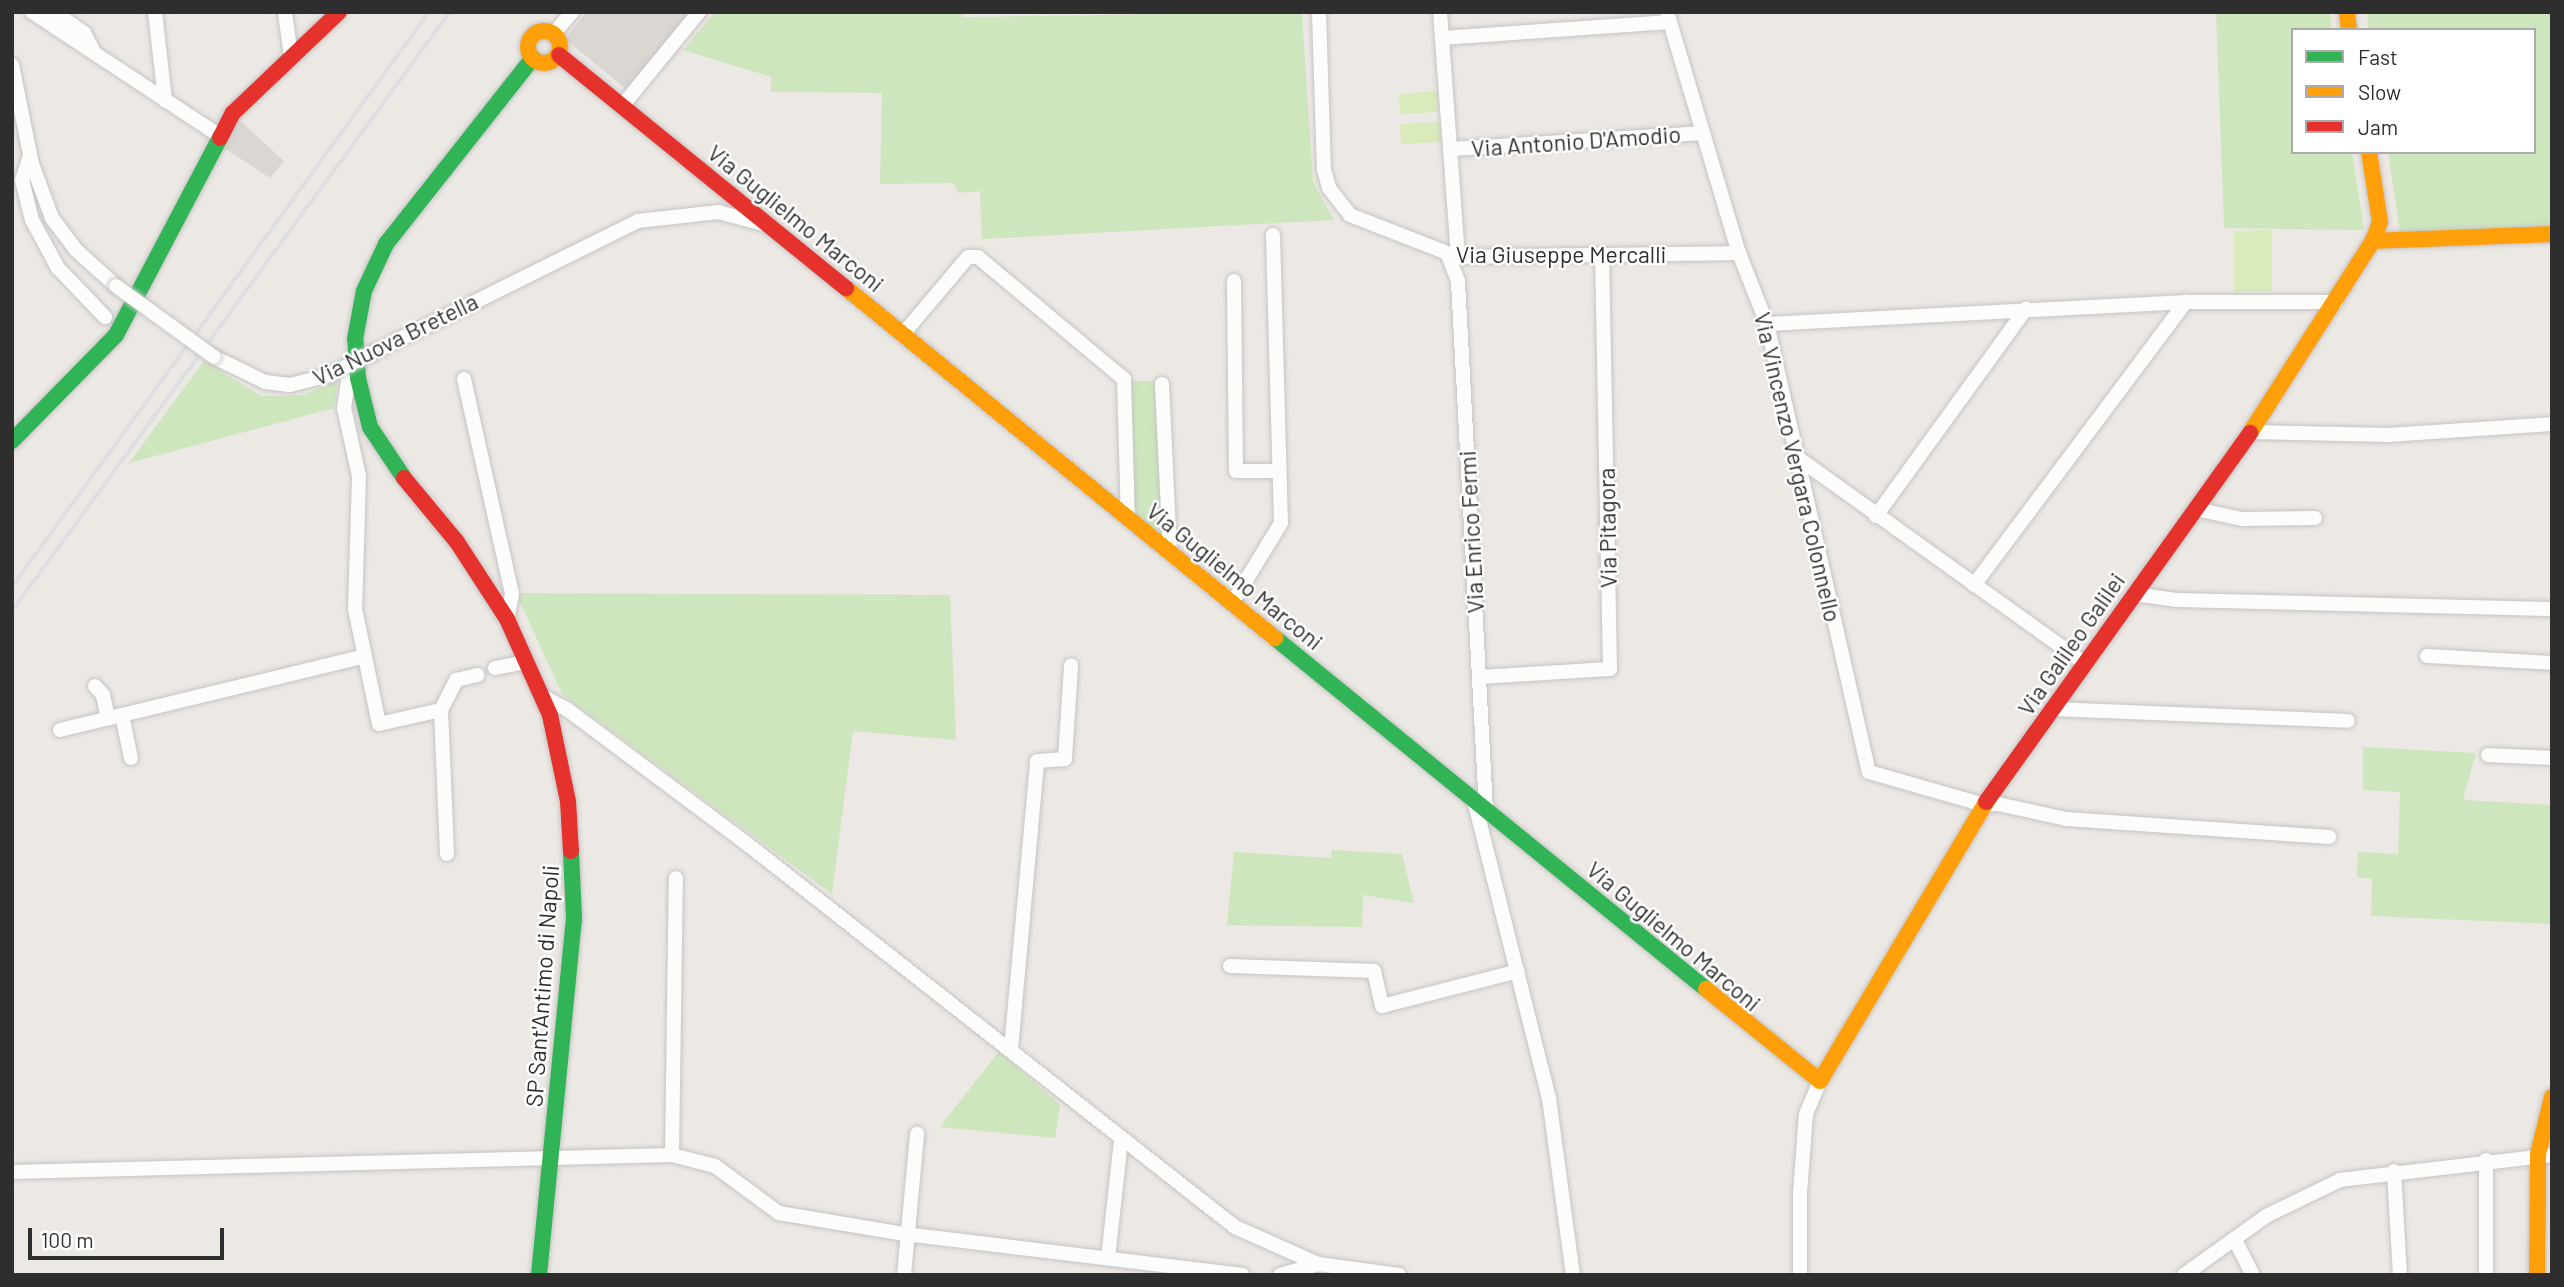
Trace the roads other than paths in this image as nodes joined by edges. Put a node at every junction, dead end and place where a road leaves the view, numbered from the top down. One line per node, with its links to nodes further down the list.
1 (32, 12): 13 (street)
2 (54, 12): 13 (street)
3 (155, 12): 18 (street)
4 (285, 12): 15 (street)
5 (339, 12): 15 (street)
6 (572, 12): 11 (street)
7 (699, 12): 19 (street)
8 (1319, 12): 33 (street, Via Giuseppe Mercalli)
9 (1440, 12): 12 (street, Via Antonio D'Amodio)
10 (1668, 17): 12 (street); 20 (street, Via Vincenzo Vergara Colonnello)
11 (554, 33): 14 (street); 16 (street)
12 (1442, 38): 22 (street, Via Antonio D'Amodio)
13 (96, 54): 18 (street)
14 (558, 55): 16 (street); 19 (street, Via Guglielmo Marconi)
15 (291, 57): 21 (street)
16 (533, 58): 41 (street, SP Sant'Antimo di Napoli)
17 (12, 65): 25 (street, Via Nuova Bretella)
18 (165, 100): 21 (street)
19 (622, 106): 26 (street, Via Guglielmo Marconi)
20 (1701, 133): 22 (street, Via Antonio D'Amodio); 31 (street, Via Vincenzo Vergara Colonnello)
21 (220, 136): 46 (street)
22 (1450, 149): 33 (street, Via Antonio D'Amodio)
23 (2369, 154): 30 (street)
24 (2379, 154): 29 (street)
25 (30, 156): 26 (street, Via Nuova Bretella, bridge); 38 (street)
26 (769, 225): 40 (street, Via Guglielmo Marconi)
27 (1273, 234): 48 (street)
28 (2552, 234): 29 (street)
29 (2393, 240): 30 (street)
30 (2373, 241): 36 (street, Via Galileo Galilei)
31 (1739, 253): 32 (street, Via Giuseppe Mercalli); 39 (street, Via Vincenzo Vergara Colonnello)
32 (1602, 255): 33 (street, Via Giuseppe Mercalli); 67 (street, Via Pitagora)
33 (1453, 256): 67 (street, Via Enrico Fermi)
34 (1234, 281): 48 (street)
35 (2186, 302): 36 (street); 37 (street); 54 (street)
36 (2336, 302): 45 (street, Via Galileo Galilei)
37 (2026, 309): 39 (street); 50 (street)
38 (105, 317)
39 (1767, 324): 47 (street, Via Vincenzo Vergara Colonnello)
40 (903, 334): 51 (street, Via Guglielmo Marconi); 51 (street)
41 (355, 339): 58 (street, SP Sant'Antimo di Napoli); 59 (street)
42 (464, 379): 58 (street)
43 (1162, 384): 53 (street)
44 (2552, 424): 45 (street)
45 (2251, 432): 49 (street, Via Galileo Galilei)
46 (12, 441)
47 (1798, 458): 50 (street); 79 (street, Via Vincenzo Vergara Colonnello)
48 (1279, 471): 56 (street)
49 (2196, 509): 52 (street); 55 (street, Via Galileo Galilei)
50 (1875, 516): 54 (street)
51 (1128, 518): 53 (street, Via Guglielmo Marconi)
52 (2315, 518)
53 (1170, 552): 56 (street, Via Guglielmo Marconi)
54 (1974, 585): 63 (street)
55 (2134, 594): 57 (street); 63 (street, Via Galileo Galilei)
56 (1232, 603): 78 (street, Via Guglielmo Marconi)
57 (2552, 609)
58 (507, 619): 61 (street, SP Sant'Antimo di Napoli)
59 (365, 656): 71 (street); 72 (street)
60 (2427, 656): 62 (street)
61 (526, 662): 65 (street); 69 (street, SP Sant'Antimo di Napoli)
62 (2552, 663)
63 (2086, 664): 70 (street, Via Galileo Galilei)
64 (1071, 665): 85 (street)
65 (495, 668)
66 (477, 674): 71 (street)
67 (1479, 677): 78 (street, Via Enrico Fermi)
68 (96, 686): 72 (street)
69 (541, 696): 85 (street); 93 (street, SP Sant'Antimo di Napoli)
70 (2053, 709): 73 (street); 79 (street, Via Galileo Galilei)
71 (441, 710): 81 (street)
72 (115, 716): 74 (street); 76 (street)
73 (2348, 721)
74 (60, 730)
75 (2488, 755): 77 (street)
76 (131, 758)
77 (2552, 758)
78 (1480, 805): 84 (street, Via Enrico Fermi); 86 (street, Via Guglielmo Marconi)
79 (1984, 805): 80 (street); 86 (street, Via Galileo Galilei)
80 (2329, 837)
81 (447, 854)
82 (676, 878): 91 (street)
83 (1230, 966): 84 (street)
84 (1518, 971): 106 (street, Via Enrico Fermi)
85 (1011, 1049): 89 (street)
86 (1819, 1081): 107 (street)
87 (2552, 1097): 90 (street)
88 (916, 1134): 96 (street)
89 (1121, 1141): 98 (street); 99 (street)
90 (2545, 1154): 92 (street); 111 (street)
91 (672, 1155): 93 (street); 96 (street)
92 (2486, 1160): 95 (street); 110 (street)
93 (552, 1161): 94 (street); 101 (street, SP Sant'Antimo di Napoli)
94 (12, 1171)
95 (2394, 1171): 97 (street); 109 (street)
96 (905, 1234): 98 (street); 102 (street)
97 (2235, 1240): 100 (street); 108 (street)
98 (1108, 1258): 103 (street)
99 (1318, 1264): 104 (street); 105 (street)
100 (2188, 1274)
101 (540, 1275)
102 (904, 1275)
103 (1244, 1275)
104 (1280, 1275)
105 (1399, 1275)
106 (1573, 1275)
107 (1800, 1275)
108 (2253, 1275)
109 (2400, 1275)
110 (2486, 1275)
111 (2537, 1275)

